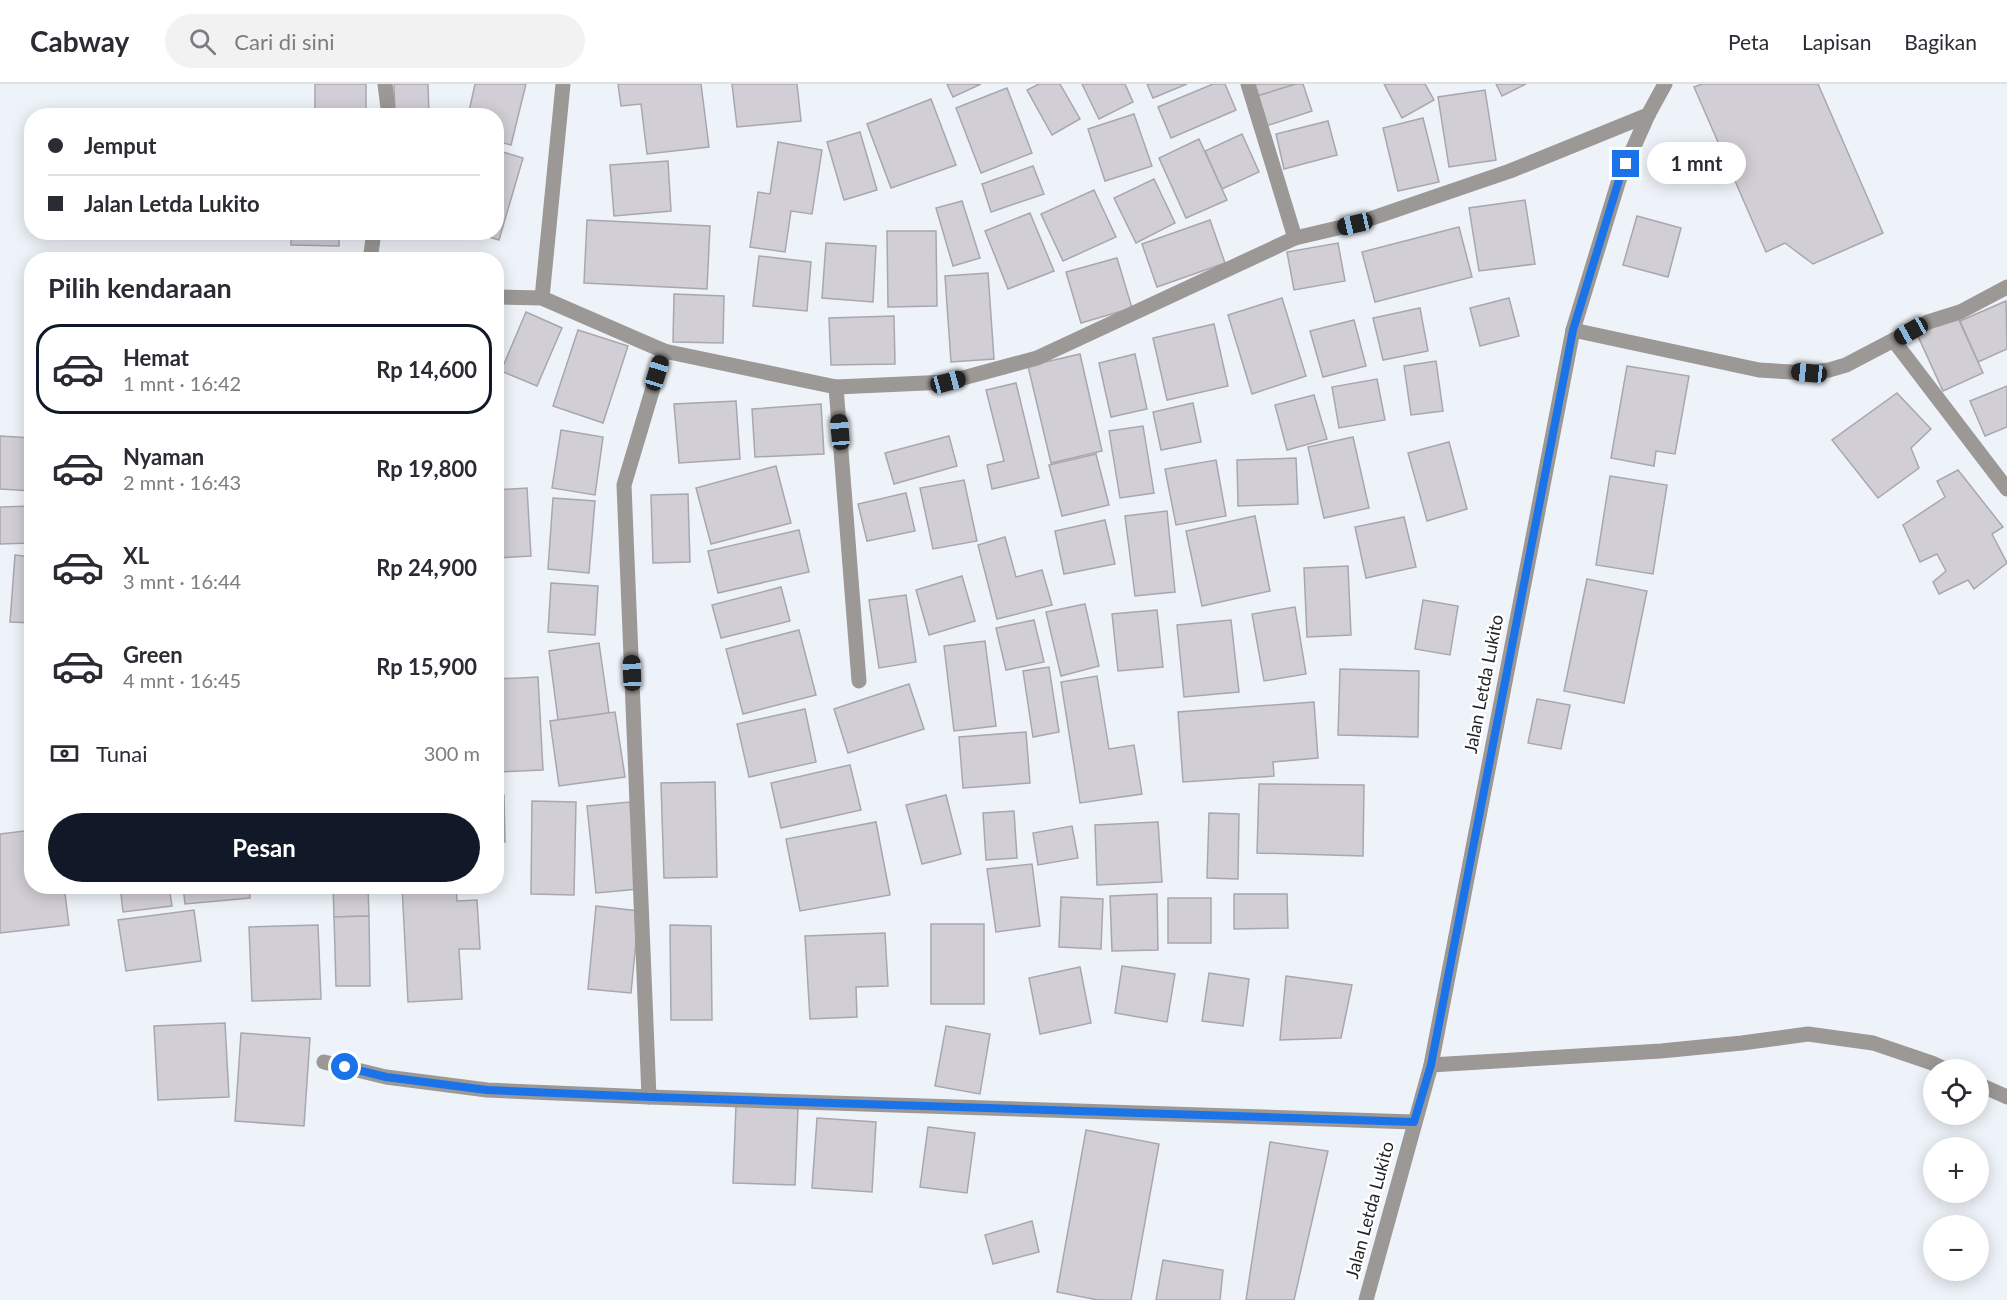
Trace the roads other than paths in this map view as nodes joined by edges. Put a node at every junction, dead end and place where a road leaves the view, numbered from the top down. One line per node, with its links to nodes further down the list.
1 (385, 84): 5 (street)
2 (563, 84): 10 (street)
3 (1248, 84): 7 (street)
4 (1665, 84): 6 (street, Jalan Letda Lukito)
5 (388, 108)
6 (1648, 115): 7 (street); 11 (street, Jalan Letda Lukito)
7 (1295, 238): 14 (street)
8 (2007, 287): 12 (street)
9 (504, 297): 10 (street)
10 (542, 298): 13 (street)
11 (1573, 330): 12 (street); 19 (street, Jalan Letda Lukito)
12 (1894, 341): 15 (street)
13 (664, 351): 14 (street); 22 (street)
14 (836, 387): 16 (street)
15 (2007, 489)
16 (859, 681)
17 (1923, 1061): 19 (street)
18 (324, 1062): 22 (street)
19 (1431, 1065): 23 (street, Jalan Letda Lukito)
20 (1989, 1089): 21 (street)
21 (2007, 1096)
22 (649, 1097): 23 (street)
23 (1414, 1122): 24 (street, Jalan Letda Lukito)
24 (1366, 1300)

